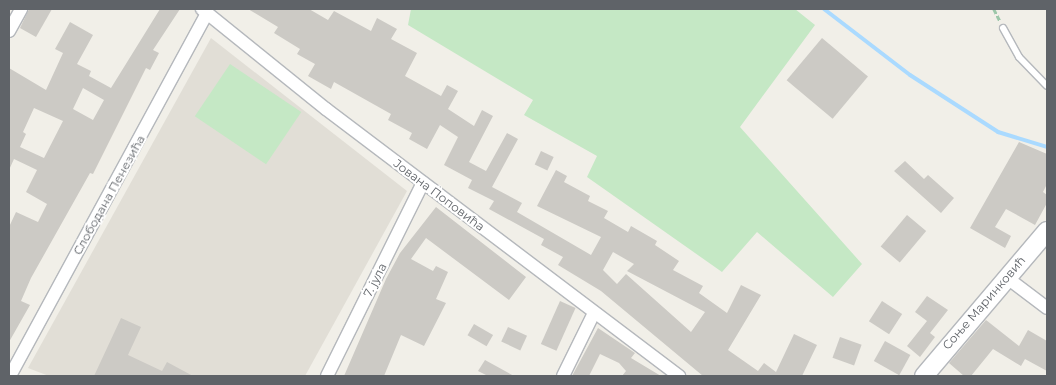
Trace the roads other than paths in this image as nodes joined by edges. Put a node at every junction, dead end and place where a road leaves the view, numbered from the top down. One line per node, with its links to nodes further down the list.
1 (21, 9): 4 (street)
2 (205, 11): 6 (street, Јована Поповића); 11 (street, Слободана Пенезића)
3 (1003, 28): 5 (lane)
4 (9, 31)
5 (1047, 86)
6 (423, 183): 10 (street, Јована Поповића); 12 (street, 7. јула)
7 (1047, 231): 8 (street, Соње Маринковић)
8 (1006, 277): 9 (street); 15 (street, Соње Маринковић)
9 (1047, 308)
10 (594, 313): 13 (street); 14 (street, Јована Поповића)
11 (10, 376)
12 (326, 376)
13 (563, 376)
14 (679, 376)
15 (924, 376)

